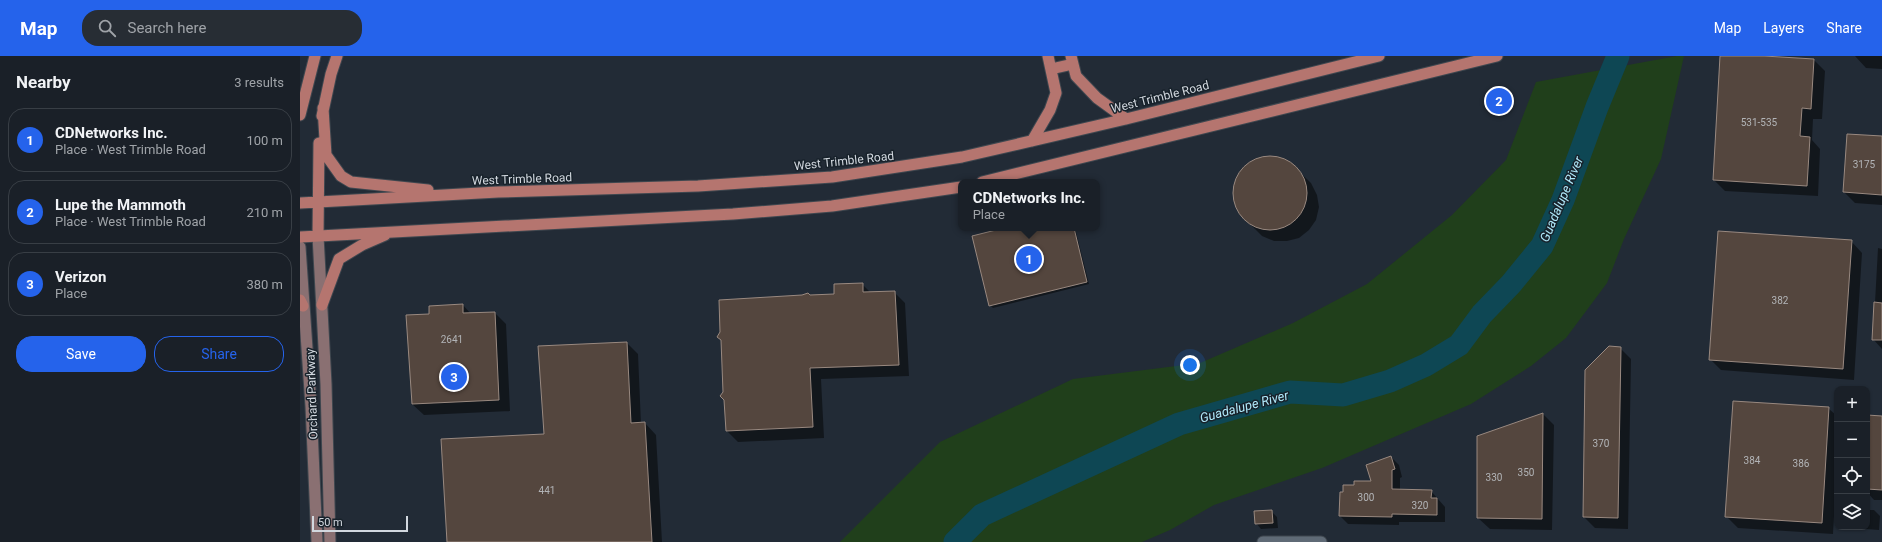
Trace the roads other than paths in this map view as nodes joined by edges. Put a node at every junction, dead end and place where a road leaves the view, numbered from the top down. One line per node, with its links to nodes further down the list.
1 (315, 56): 9 (main road)
2 (337, 56): 8 (main road, Orchard Parkway)
3 (1048, 56): 7 (main road)
4 (1379, 56): 10 (main road, West Trimble Road)
5 (1497, 56): 12 (main road)
6 (1072, 60): 7 (main road); 10 (main road)
7 (1051, 69): 11 (main road)
8 (323, 108): 14 (main road); 15 (main road, Orchard Parkway)
9 (300, 115)
10 (1126, 119): 11 (main road, West Trimble Road)
11 (1032, 141): 14 (main road, West Trimble Road)
12 (994, 179)
13 (958, 187): 17 (main road)
14 (464, 194): 15 (main road, West Trimble Road)
15 (318, 201): 16 (main road, West Trimble Road); 18 (main road, Orchard Parkway)
16 (300, 203)
17 (390, 232): 18 (main road); 22 (main road)
18 (318, 236): 19 (main road); 22 (main road, Orchard Parkway)
19 (300, 237)
20 (300, 246): 21 (main road, Orchard Parkway)
21 (302, 303): 23 (main road, Orchard Parkway)
22 (322, 305): 24 (main road, Orchard Parkway)
23 (311, 406): 24 (main road); 25 (main road, Orchard Parkway)
24 (326, 406): 26 (main road, Orchard Parkway)
25 (317, 541): 26 (main road)
26 (330, 541)
27 (1263, 542): 28 (street)
28 (1321, 542)

